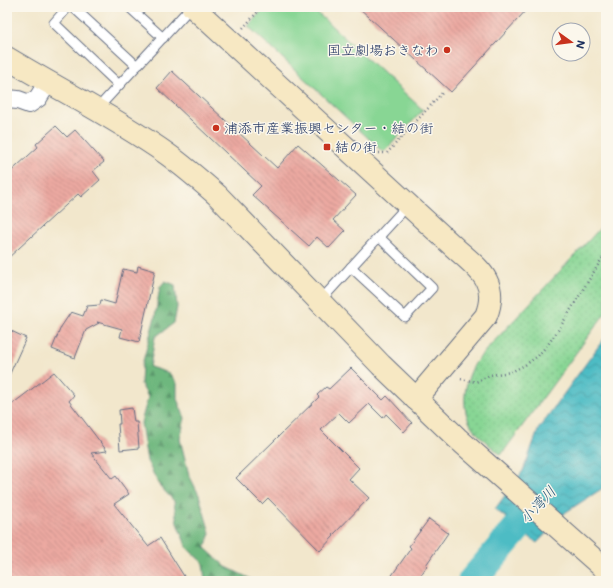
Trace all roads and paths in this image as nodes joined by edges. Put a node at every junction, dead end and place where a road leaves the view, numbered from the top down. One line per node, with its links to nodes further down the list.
1 (68, 7): 11 (lane)
2 (73, 7): 9 (lane)
3 (129, 7): 7 (lane)
4 (192, 7): 7 (lane); 16 (street)
5 (262, 7): 6 (path)
6 (242, 28)
7 (163, 38): 9 (lane)
8 (7, 58): 10 (street)
9 (137, 66): 11 (lane)
10 (48, 82): 13 (street); 14 (street)
11 (119, 85): 14 (lane)
12 (443, 92): 15 (path)
13 (7, 99)
14 (97, 109): 20 (street)
15 (378, 153)
16 (408, 205): 17 (lane); 22 (street)
17 (379, 237): 19 (lane); 19 (lane)
18 (606, 252): 21 (path)
19 (351, 267): 20 (lane)
20 (320, 301): 22 (street)
21 (461, 379)
22 (416, 399): 23 (street)
23 (606, 570)

